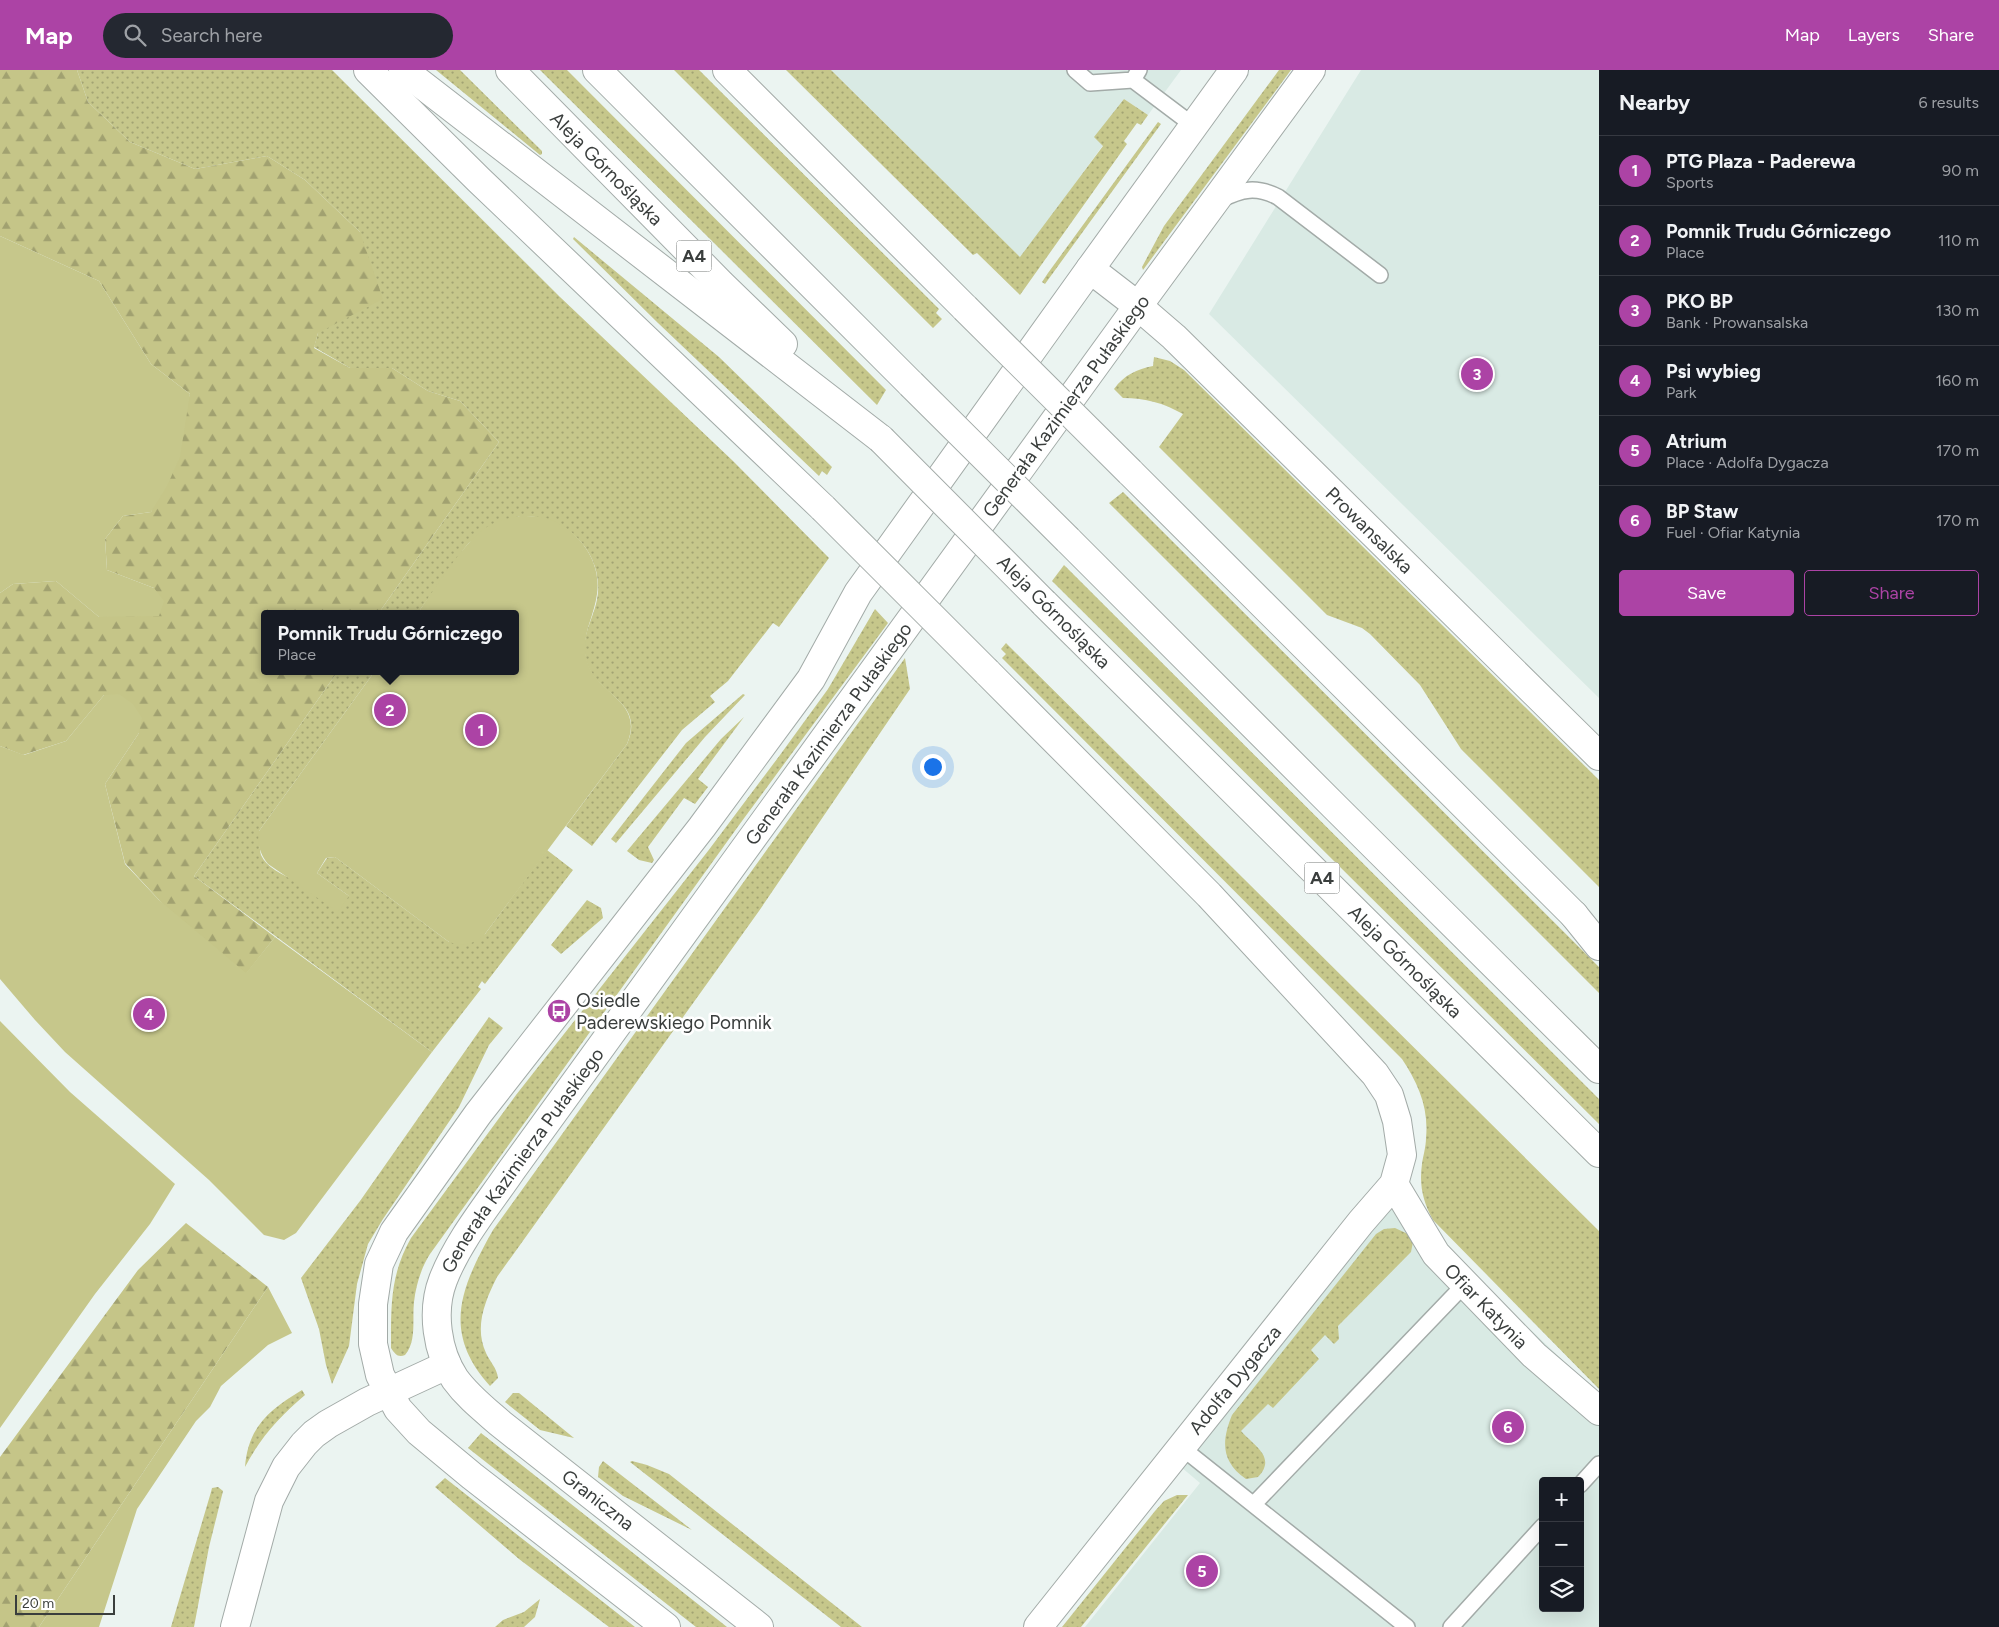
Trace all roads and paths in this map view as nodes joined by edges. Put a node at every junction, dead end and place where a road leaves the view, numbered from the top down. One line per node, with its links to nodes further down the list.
1 (368, 70): 22 (main road, Adolfa Dygacza, bridge)
2 (403, 70): 15 (main road)
3 (510, 70): 15 (main road, Aleja Górnośląska / A4)
4 (597, 70): 20 (main road, bridge)
5 (727, 70): 17 (main road, bridge)
6 (1075, 70): 9 (lane)
7 (1234, 70): 10 (main road)
8 (1311, 70): 11 (main road, Generała Kazimierza Pułaskiego)
9 (1136, 75): 10 (lane)
10 (1194, 126): 12 (main road)
11 (1206, 213): 13 (lane); 14 (main road, Generała Kazimierza Pułaskiego)
12 (1090, 269): 14 (main road, Prowansalska); 25 (main road)
13 (1380, 275)
14 (1138, 306): 16 (main road, Prowansalska); 24 (main road, Generała Kazimierza Pułaskiego)
15 (881, 439): 21 (main road, Aleja Górnośląska / A4, bridge)
16 (1599, 756)
17 (1574, 914): 18 (main road); 19 (main road)
18 (1599, 938)
19 (1599, 946)
20 (1599, 1069)
21 (1599, 1153)
22 (1394, 1184): 23 (main road, Ofiar Katynia); 27 (main road, Adolfa Dygacza)
23 (1465, 1284): 26 (main road, Ofiar Katynia); 30 (lane)
24 (447, 1365): 25 (main road); 34 (main road, Graniczna)
25 (389, 1393): 32 (main road); 33 (main road)
26 (1599, 1411)
27 (1181, 1447): 30 (lane); 35 (main road, Adolfa Dygacza)
28 (1599, 1464): 29 (lane)
29 (1584, 1481)
30 (1254, 1504): 36 (lane)
31 (1539, 1530): 37 (lane)
32 (236, 1627)
33 (666, 1627)
34 (759, 1627)
35 (1038, 1627)
36 (1408, 1627)
37 (1451, 1627)

